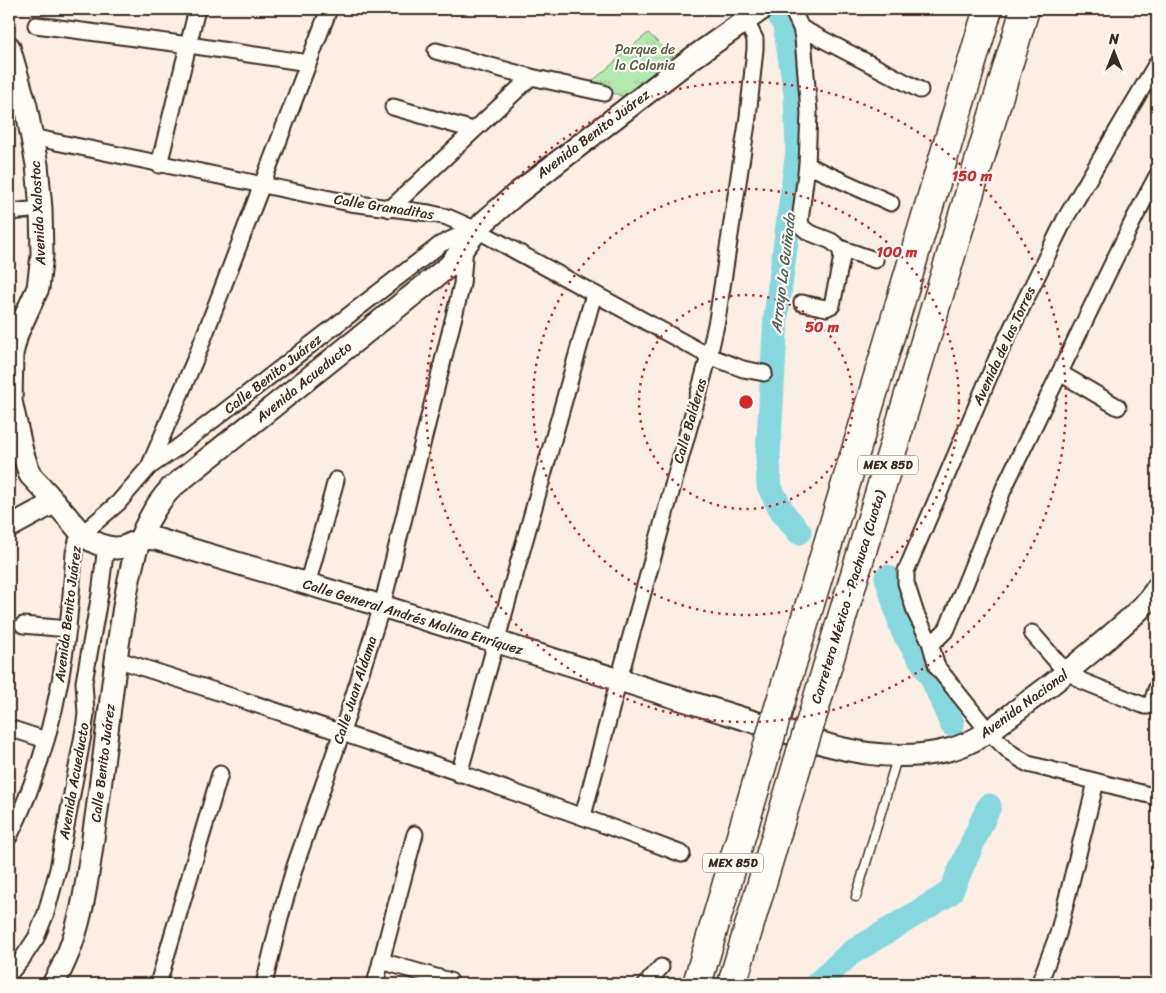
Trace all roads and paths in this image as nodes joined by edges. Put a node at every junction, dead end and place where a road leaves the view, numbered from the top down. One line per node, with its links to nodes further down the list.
1 (197, 9): 9 (street)
2 (328, 9): 12 (street)
3 (792, 9): 8 (street)
4 (988, 9): 82 (highway, MEX 85D, bridge)
5 (1025, 9): 83 (highway, Carretera México - Pachuca (Cuota) / MEX 85D, bridge)
6 (755, 14): 29 (street, Avenida Benito Juárez); 34 (street, Calle Balderas)
7 (36, 25): 9 (street)
8 (801, 28): 15 (street); 22 (street)
9 (189, 45): 12 (street); 21 (street)
10 (9, 47): 17 (street, Avenida Xalostoc)
11 (436, 51): 14 (street)
12 (308, 63): 24 (street)
13 (1157, 63): 53 (street, Avenida de las Torres)
14 (530, 77): 16 (street); 19 (street)
15 (920, 90)
16 (604, 93)
17 (17, 107): 20 (street, Avenida Xalostoc)
18 (393, 107): 19 (street)
19 (473, 130): 27 (street)
20 (32, 137): 21 (street, Calle Granaditas); 26 (street, Avenida Xalostoc)
21 (159, 165): 24 (street, Calle Granaditas)
22 (807, 165): 25 (street); 30 (street)
23 (1157, 176): 36 (street)
24 (261, 184): 27 (street, Calle Granaditas); 39 (street)
25 (891, 203)
26 (41, 209): 28 (street); 38 (street, Avenida Xalostoc)
27 (390, 209): 29 (street, Calle Granaditas)
28 (9, 212)
29 (471, 238): 32 (street, Calle Granaditas); 39 (street, Calle Benito Juárez); 44 (street, Avenida Acueducto); 48 (street, Calle Juan Aldama)
30 (840, 248): 31 (street); 33 (street)
31 (875, 260)
32 (594, 294): 34 (street, Calle Granaditas); 52 (street)
33 (802, 303)
34 (709, 356): 35 (street, Calle Granaditas); 56 (street, Calle Balderas)
35 (764, 373)
36 (1060, 373): 37 (street); 53 (street)
37 (1118, 407)
38 (15, 451): 41 (street, Avenida Xalostoc)
39 (149, 467): 43 (street, Calle Benito Juárez)
40 (336, 480): 46 (street)
41 (55, 502): 42 (street); 43 (street, Avenida Xalostoc)
42 (11, 524)
43 (82, 534): 45 (street); 50 (street, Avenida Benito Juárez)
44 (140, 539): 45 (street, Calle General Andrés Molina Enríquez); 46 (street, Calle General Andrés Molina Enríquez); 54 (street, Calle Benito Juárez)
45 (106, 546): 75 (street, Avenida Acueducto)
46 (307, 585): 48 (street, Calle General Andrés Molina Enríquez)
47 (1155, 595): 55 (street, Avenida Nacional)
48 (382, 606): 52 (street, Calle General Andrés Molina Enríquez); 60 (street, Calle Juan Aldama)
49 (22, 624): 50 (street)
50 (68, 629): 62 (street, Avenida Benito Juárez)
51 (1032, 633): 55 (street)
52 (496, 642): 56 (street, Calle General Andrés Molina Enríquez); 65 (street)
53 (930, 642): 61 (street, Avenida de las Torres)
54 (116, 658): 60 (street); 77 (street, Calle Benito Juárez)
55 (1069, 672): 57 (street); 61 (street, Avenida Nacional)
56 (619, 679): 58 (street, Calle General Andrés Molina Enríquez); 68 (street, Calle Balderas)
57 (1157, 687)
58 (746, 718): 63 (street, Avenida Nacional)
59 (9, 728): 62 (street)
60 (342, 732): 65 (street); 79 (street, Calle Juan Aldama)
61 (988, 732): 63 (street, Avenida Nacional); 66 (street, Avenida de las Torres)
62 (46, 740): 70 (street, Avenida Benito Juárez)
63 (898, 756): 72 (lane)
64 (220, 774): 78 (street)
65 (459, 774): 68 (street)
66 (1096, 782): 67 (street, Avenida de las Torres); 84 (street)
67 (1157, 797)
68 (583, 816): 71 (street)
69 (415, 834): 73 (street)
70 (9, 837)
71 (682, 854)
72 (856, 897)
73 (381, 961): 76 (street); 80 (street)
74 (661, 967): 81 (street)
75 (9, 974)
76 (450, 981)
77 (53, 984)
78 (158, 984)
79 (264, 984)
80 (375, 984)
81 (646, 984)
82 (697, 984)
83 (732, 984)
84 (1039, 984)

